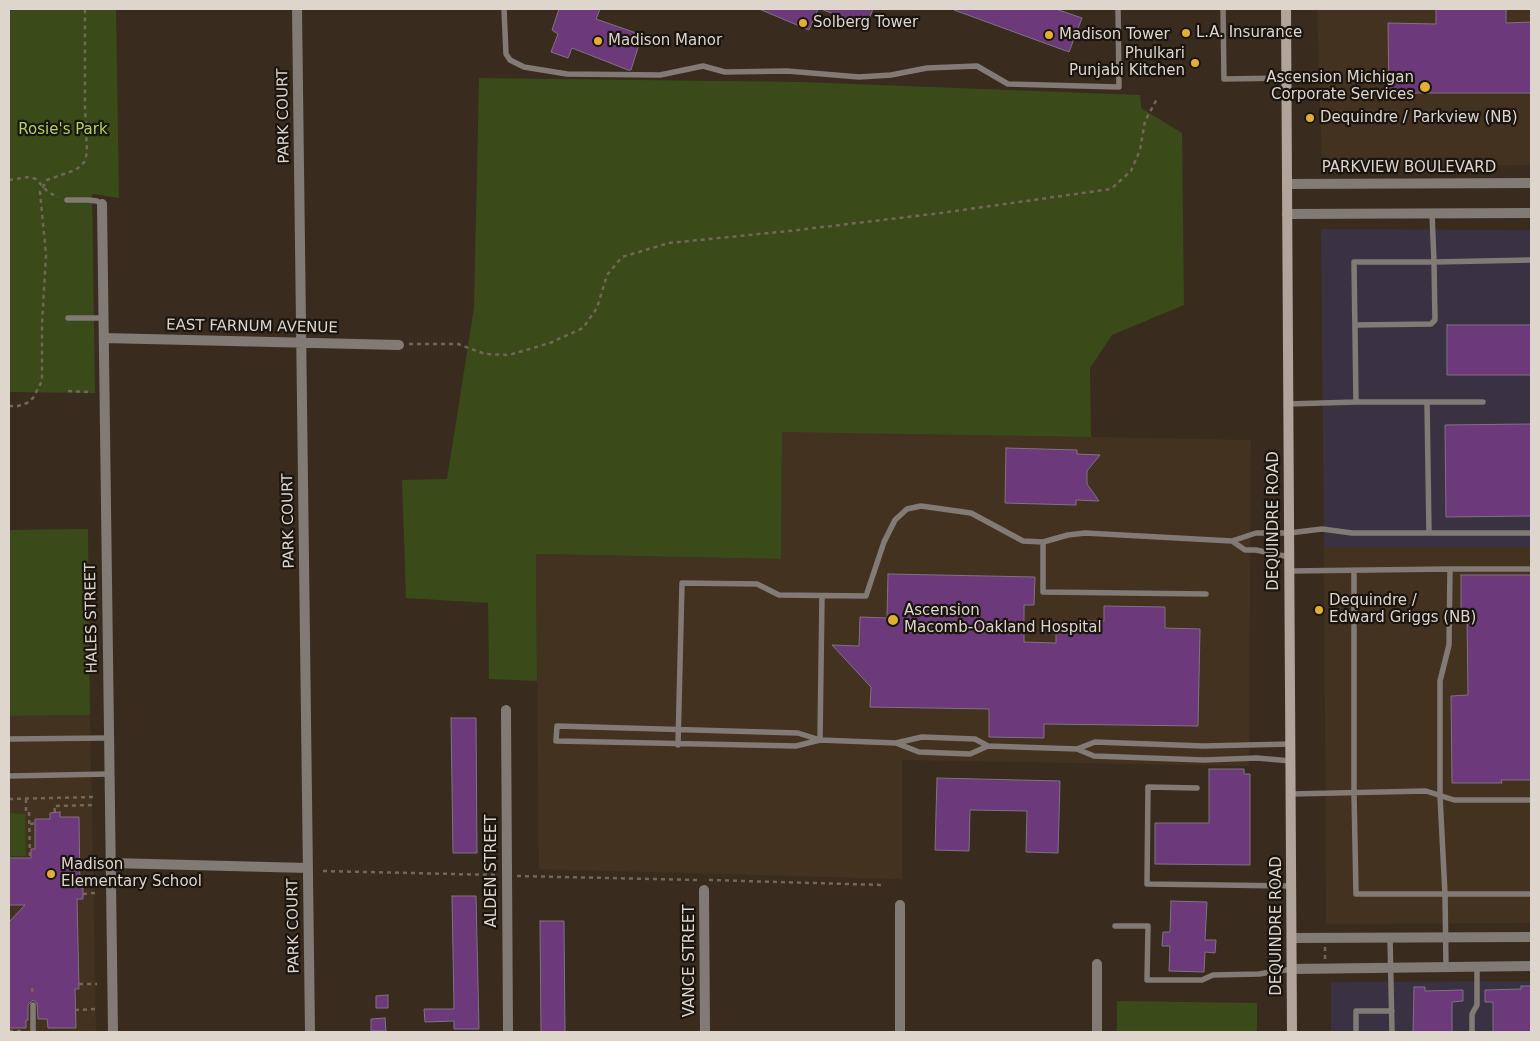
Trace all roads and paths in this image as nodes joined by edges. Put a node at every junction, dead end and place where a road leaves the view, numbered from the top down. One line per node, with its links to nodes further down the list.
1 (85, 9): 12 (path)
2 (297, 9): 24 (street, PARK COURT)
3 (504, 9): 4 (lane)
4 (1118, 9)
5 (1223, 9): 7 (lane)
6 (1286, 9): 7 (main road, DEQUINDRE ROAD)
7 (1286, 78): 11 (main road, DEQUINDRE ROAD)
8 (1158, 97): 25 (path)
9 (9, 180): 12 (path)
10 (1531, 183): 11 (street, PARKVIEW BOULEVARD)
11 (1287, 184): 17 (main road, DEQUINDRE ROAD)
12 (42, 187): 13 (path); 32 (path)
13 (67, 200): 14 (lane)
14 (102, 204): 21 (street, HALES STREET)
15 (1432, 213): 16 (street); 17 (street); 19 (lane)
16 (1531, 213)
17 (1287, 214): 31 (main road, DEQUINDRE ROAD)
18 (1531, 260): 19 (lane)
19 (1434, 262): 22 (lane); 22 (lane)
20 (68, 318): 21 (lane)
21 (104, 318): 23 (street, HALES STREET)
22 (1355, 325): 28 (lane)
23 (104, 338): 24 (street, EAST FARNUM AVENUE); 47 (street, HALES STREET)
24 (302, 343): 25 (street, EAST FARNUM AVENUE); 74 (street, PARK COURT)
25 (399, 345)
26 (68, 391): 27 (path)
27 (89, 392)
28 (1356, 402): 29 (lane); 31 (lane)
29 (1427, 402): 30 (lane); 34 (lane)
30 (1483, 402)
31 (1288, 404): 33 (main road, DEQUINDRE ROAD)
32 (9, 406)
33 (1289, 533): 34 (lane); 36 (lane); 38 (main road, DEQUINDRE ROAD)
34 (1429, 533): 35 (lane)
35 (1531, 533)
36 (1232, 541): 37 (lane); 38 (lane)
37 (1043, 542): 43 (lane); 44 (lane)
38 (1289, 556): 42 (main road, DEQUINDRE ROAD)
39 (1450, 569): 40 (lane); 41 (lane); 62 (lane)
40 (1531, 569)
41 (1354, 570): 42 (lane); 59 (lane)
42 (1289, 571): 51 (main road, DEQUINDRE ROAD)
43 (1206, 594)
44 (822, 596): 46 (lane); 49 (lane)
45 (506, 710): 108 (street, ALDEN STREET)
46 (678, 730): 49 (lane); 52 (lane); 52 (lane)
47 (109, 738): 48 (lane); 56 (street, HALES STREET)
48 (9, 739)
49 (820, 740): 50 (lane); 52 (lane)
50 (896, 743): 53 (lane); 53 (lane)
51 (1291, 744): 54 (lane); 55 (main road, DEQUINDRE ROAD)
52 (678, 745)
53 (988, 746): 54 (lane)
54 (1077, 749): 55 (lane)
55 (1291, 761): 60 (main road, DEQUINDRE ROAD)
56 (109, 774): 57 (lane); 73 (street, HALES STREET)
57 (9, 776)
58 (1197, 788): 77 (lane)
59 (1354, 793): 60 (lane); 62 (lane); 81 (lane)
60 (1291, 794): 77 (main road, DEQUINDRE ROAD)
61 (94, 796): 64 (path)
62 (1440, 796): 66 (lane); 81 (lane)
63 (26, 798): 64 (path); 65 (path); 71 (path)
64 (54, 798): 68 (path)
65 (9, 799)
66 (1531, 800)
67 (94, 805): 68 (path)
68 (54, 806): 69 (path)
69 (55, 812)
70 (35, 823): 71 (path)
71 (30, 824): 72 (path)
72 (30, 858)
73 (111, 863): 74 (street); 106 (street, HALES STREET)
74 (308, 868): 107 (street, PARK COURT)
75 (324, 871): 76 (path)
76 (499, 876)
77 (1292, 886): 86 (main road, DEQUINDRE ROAD)
78 (704, 890): 109 (street, VANCE STREET)
79 (95, 893): 80 (path)
80 (83, 894)
81 (1445, 894): 82 (lane); 88 (lane)
82 (1531, 894)
83 (900, 905): 110 (street)
84 (1115, 926): 96 (lane)
85 (1531, 937): 88 (street)
86 (1292, 938): 87 (street); 96 (main road, DEQUINDRE ROAD)
87 (1390, 938): 88 (street); 95 (lane)
88 (1446, 938): 93 (lane)
89 (1325, 946): 90 (path)
90 (1325, 961)
91 (1097, 964): 111 (street)
92 (1531, 966): 94 (street)
93 (1446, 967): 94 (street); 95 (street)
94 (1477, 967): 115 (lane)
95 (1391, 968): 96 (street); 102 (lane)
96 (1292, 969): 112 (main road, DEQUINDRE ROAD)
97 (79, 984): 98 (path)
98 (97, 984)
99 (33, 1005): 105 (lane)
100 (97, 1009): 101 (path)
101 (75, 1010)
102 (1392, 1011): 113 (lane); 114 (lane)
103 (9, 1031): 104 (path)
104 (24, 1031)
105 (33, 1032)
106 (113, 1032)
107 (310, 1032)
108 (508, 1032)
109 (705, 1032)
110 (900, 1032)
111 (1097, 1032)
112 (1292, 1032)
113 (1356, 1032)
114 (1392, 1032)
115 (1472, 1032)

